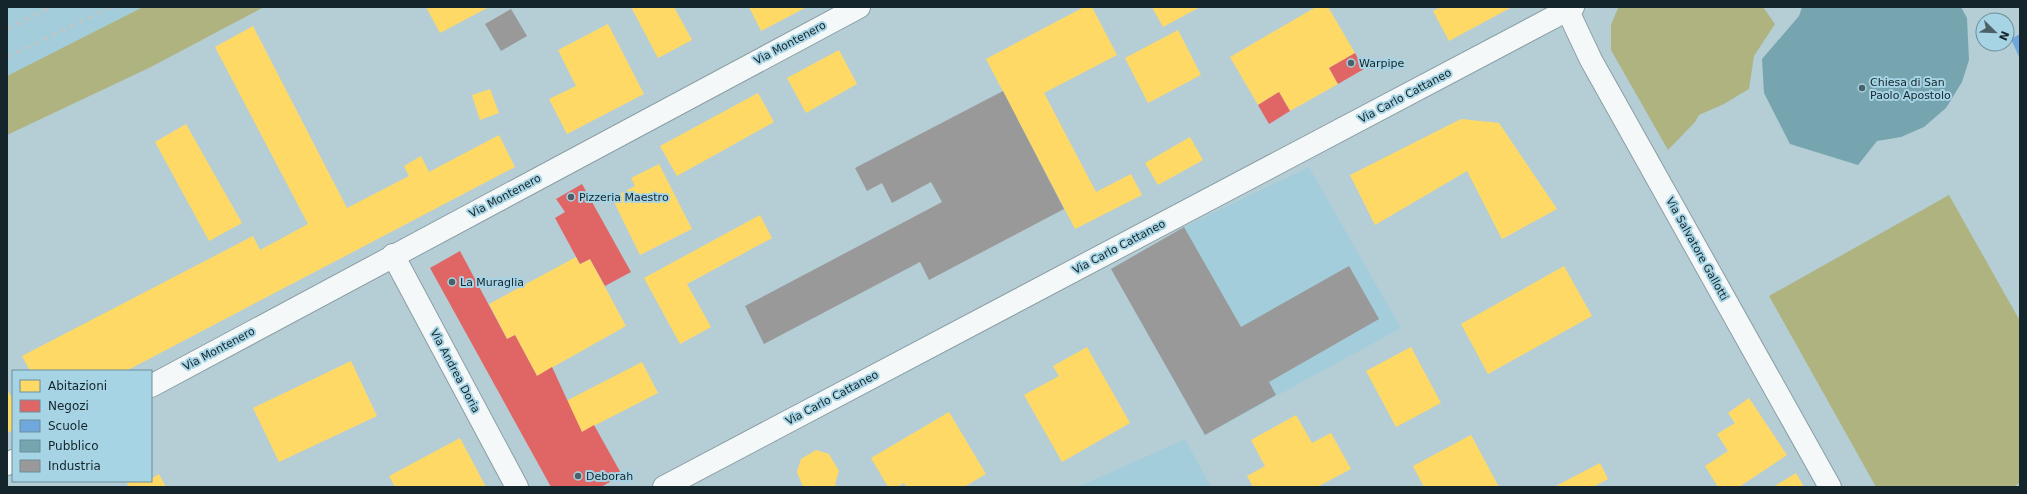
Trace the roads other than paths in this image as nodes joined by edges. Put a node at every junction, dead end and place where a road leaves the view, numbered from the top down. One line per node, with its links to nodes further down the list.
1 (859, 7): 3 (street, Via Montenero)
2 (1569, 8): 6 (street, Via Carlo Cattaneo); 7 (street, Via Salvatore Gallotti)
3 (393, 255): 4 (street, Via Montenero); 5 (street, Via Andrea Doria)
4 (152, 385)
5 (517, 487)
6 (664, 487)
7 (1830, 487)

